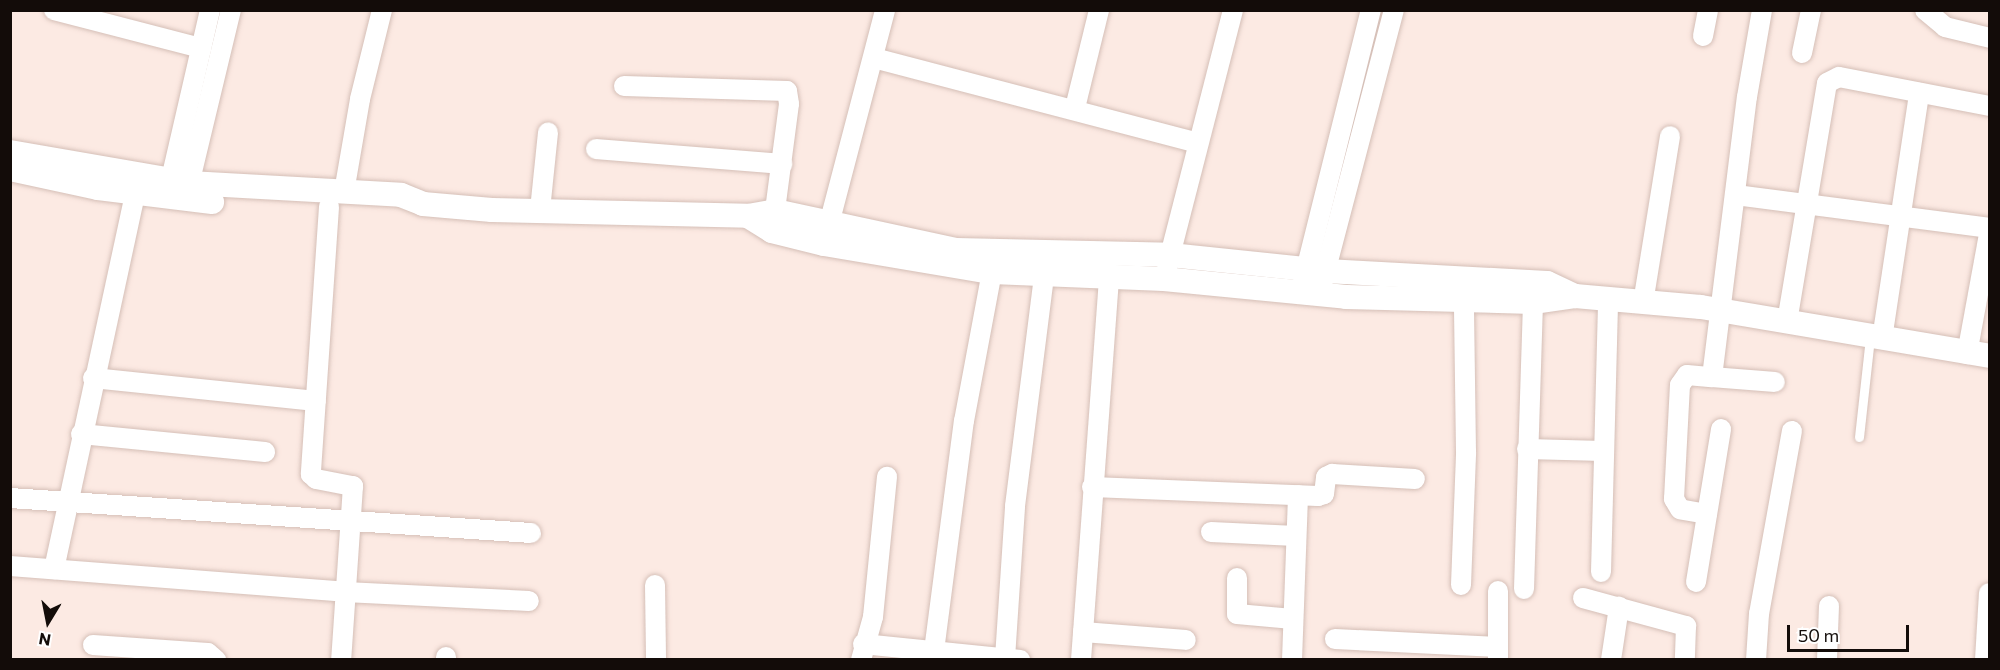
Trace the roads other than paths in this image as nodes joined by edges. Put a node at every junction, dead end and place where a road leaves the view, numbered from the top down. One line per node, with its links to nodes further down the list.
1 (54, 10): 16 (street)
2 (210, 10): 16 (street)
3 (231, 10): 31 (street)
4 (382, 10): 33 (street)
5 (885, 10): 18 (street)
6 (1099, 10): 22 (street)
7 (1233, 10): 25 (street)
8 (1371, 10): 43 (street)
9 (1394, 10): 43 (street)
10 (1708, 10): 14 (street)
11 (1762, 10): 32 (street)
12 (1811, 10): 17 (street)
13 (1925, 10): 15 (street)
14 (1703, 36)
15 (1989, 38)
16 (201, 48): 31 (street)
17 (1802, 53)
18 (874, 58): 22 (street); 38 (street)
19 (624, 86): 28 (street)
20 (1919, 93): 21 (street); 34 (street); 36 (street)
21 (1989, 106)
22 (1075, 108): 25 (street)
23 (548, 132): 35 (street)
24 (1670, 136): 53 (street)
25 (1197, 143): 42 (street)
26 (596, 149): 28 (street)
27 (10, 152): 30 (street)
28 (782, 164): 37 (street)
29 (10, 169): 30 (street)
30 (136, 184): 31 (street); 59 (street)
31 (178, 190): 33 (street)
32 (1736, 195): 34 (street); 54 (street)
33 (336, 200): 35 (street); 61 (street)
34 (1810, 205): 36 (street); 55 (street)
35 (540, 210): 37 (street)
36 (1902, 218): 39 (street); 56 (street)
37 (774, 221): 38 (street); 40 (street)
38 (829, 224): 40 (street)
39 (1989, 229): 57 (street)
40 (884, 246): 41 (street)
41 (924, 254): 42 (street); 44 (street)
42 (1170, 255): 43 (street); 47 (street)
43 (1316, 270): 48 (street); 49 (street)
44 (992, 272): 45 (street); 100 (street)
45 (1044, 275): 46 (street); 103 (street)
46 (1109, 276): 47 (street); 71 (street)
47 (1164, 279): 48 (street)
48 (1310, 294): 51 (street)
49 (1575, 296): 50 (street); 52 (street)
50 (1608, 299): 53 (street); 67 (street)
51 (1464, 301): 52 (street); 86 (street)
52 (1533, 302): 66 (street)
53 (1643, 303): 54 (street)
54 (1719, 310): 55 (street); 58 (street)
55 (1787, 322): 56 (street)
56 (1876, 338): 57 (street); 65 (lane)
57 (1978, 355)
58 (1712, 376): 60 (street); 75 (street)
59 (93, 378): 61 (street); 64 (street)
60 (1775, 382)
61 (316, 401): 76 (street)
62 (1721, 429): 75 (street)
63 (1792, 431): 111 (street)
64 (81, 434): 68 (street); 74 (street)
65 (1859, 437)
66 (1527, 449): 67 (street); 87 (street)
67 (1603, 451): 82 (street)
68 (265, 452)
69 (887, 477): 101 (street)
70 (1415, 479): 72 (street)
71 (1092, 487): 72 (street); 96 (street)
72 (1298, 495): 79 (street)
73 (10, 498): 74 (street)
74 (67, 504): 76 (street); 81 (street)
75 (1707, 514): 84 (street)
76 (349, 522): 78 (street); 89 (street)
77 (1211, 532): 79 (street)
78 (531, 533)
79 (1296, 536): 95 (street)
80 (10, 566): 81 (street)
81 (54, 569): 89 (street)
82 (1601, 572)
83 (1237, 578): 95 (street)
84 (1696, 582)
85 (655, 585): 106 (street)
86 (1461, 585)
87 (1524, 589)
88 (1498, 591): 102 (street)
89 (345, 592): 92 (street); 105 (street)
90 (1989, 593): 113 (street)
91 (1583, 598): 94 (street)
92 (529, 601)
93 (1829, 606): 112 (street)
94 (1619, 607): 109 (street); 110 (street)
95 (1293, 619): 108 (street)
96 (1083, 632): 98 (street); 107 (street)
97 (1335, 639): 102 (street)
98 (1186, 640)
99 (93, 645): 104 (street)
100 (934, 651): 101 (street); 103 (street)
101 (862, 652)
102 (1498, 653)
103 (1012, 659)
104 (216, 660)
105 (341, 660)
106 (656, 660)
107 (1081, 660)
108 (1292, 660)
109 (1611, 660)
110 (1685, 660)
111 (1756, 660)
112 (1827, 660)
113 (1985, 660)

